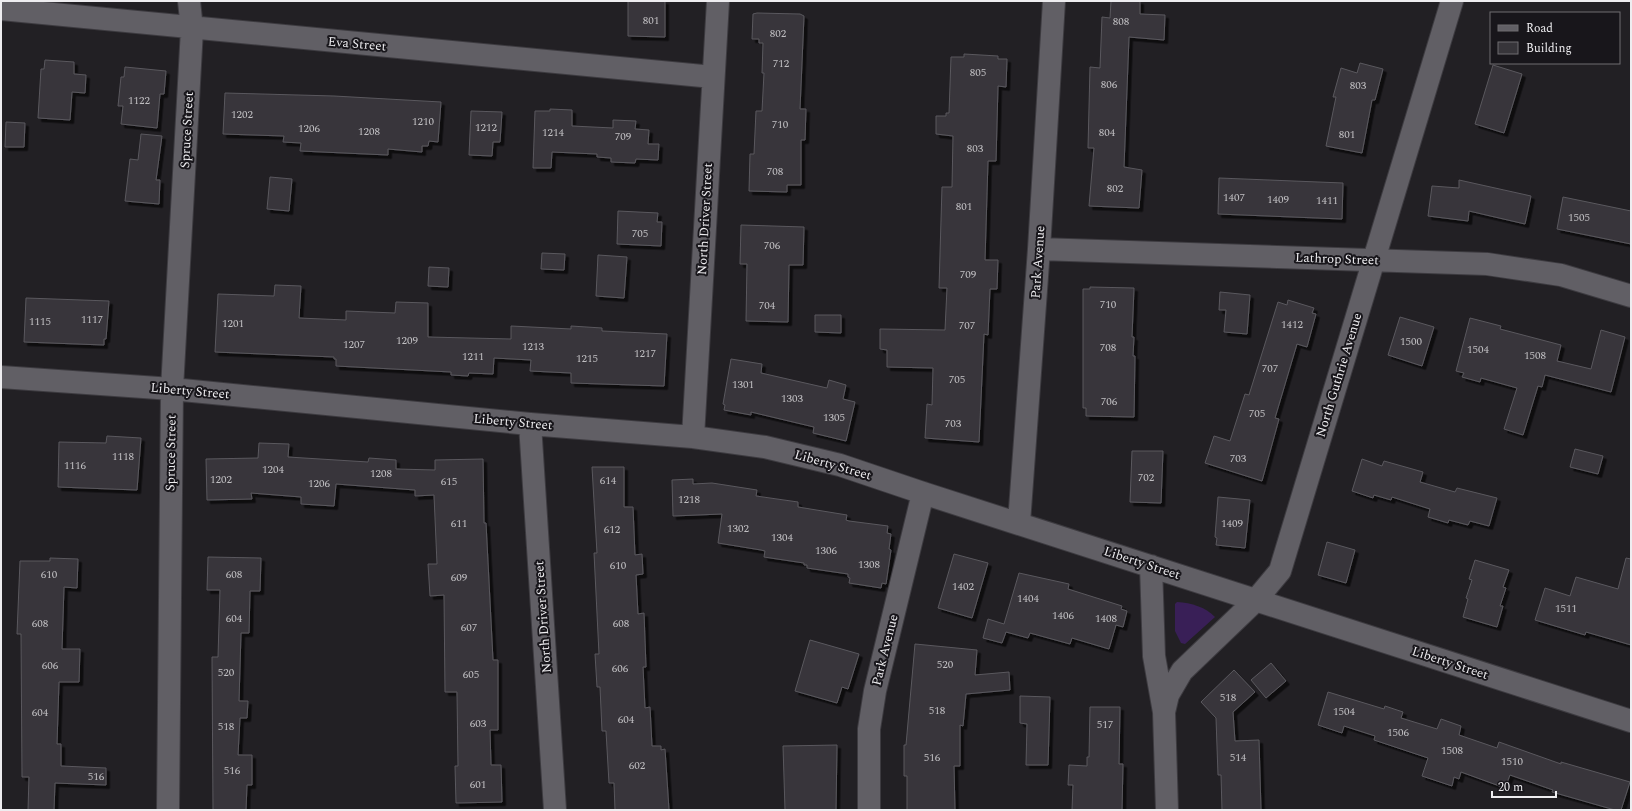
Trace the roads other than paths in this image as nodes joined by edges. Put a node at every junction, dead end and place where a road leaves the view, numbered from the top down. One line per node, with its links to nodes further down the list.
1 (189, 1): 6 (street, Spruce Street)
2 (718, 1): 7 (street, North Driver Street)
3 (1054, 1): 8 (street, Park Avenue)
4 (1452, 1): 9 (street, North Guthrie Avenue)
5 (1, 9): 6 (street, Eva Street)
6 (192, 29): 7 (street, Eva Street); 12 (street, Spruce Street)
7 (713, 77): 14 (street, North Driver Street)
8 (1039, 249): 9 (street, Lathrop Street); 16 (street, Park Avenue)
9 (1374, 260): 10 (street, Lathrop Street); 18 (street, North Guthrie Avenue)
10 (1631, 296)
11 (1, 377): 12 (street, Liberty Street)
12 (172, 389): 13 (street, Liberty Street); 21 (street, Spruce Street)
13 (530, 424): 14 (street, Liberty Street); 22 (street, North Driver Street)
14 (693, 437): 15 (street, Liberty Street)
15 (923, 493): 16 (street, Liberty Street); 23 (street, Park Avenue)
16 (1019, 523): 17 (street, Liberty Street)
17 (1151, 566): 18 (street, Liberty Street); 19 (street, North Guthrie Avenue)
18 (1255, 601): 19 (street, North Guthrie Avenue); 20 (street, Liberty Street)
19 (1164, 712): 24 (street, North Guthrie Avenue)
20 (1631, 721)
21 (168, 810)
22 (556, 810)
23 (869, 810)
24 (1167, 810)

